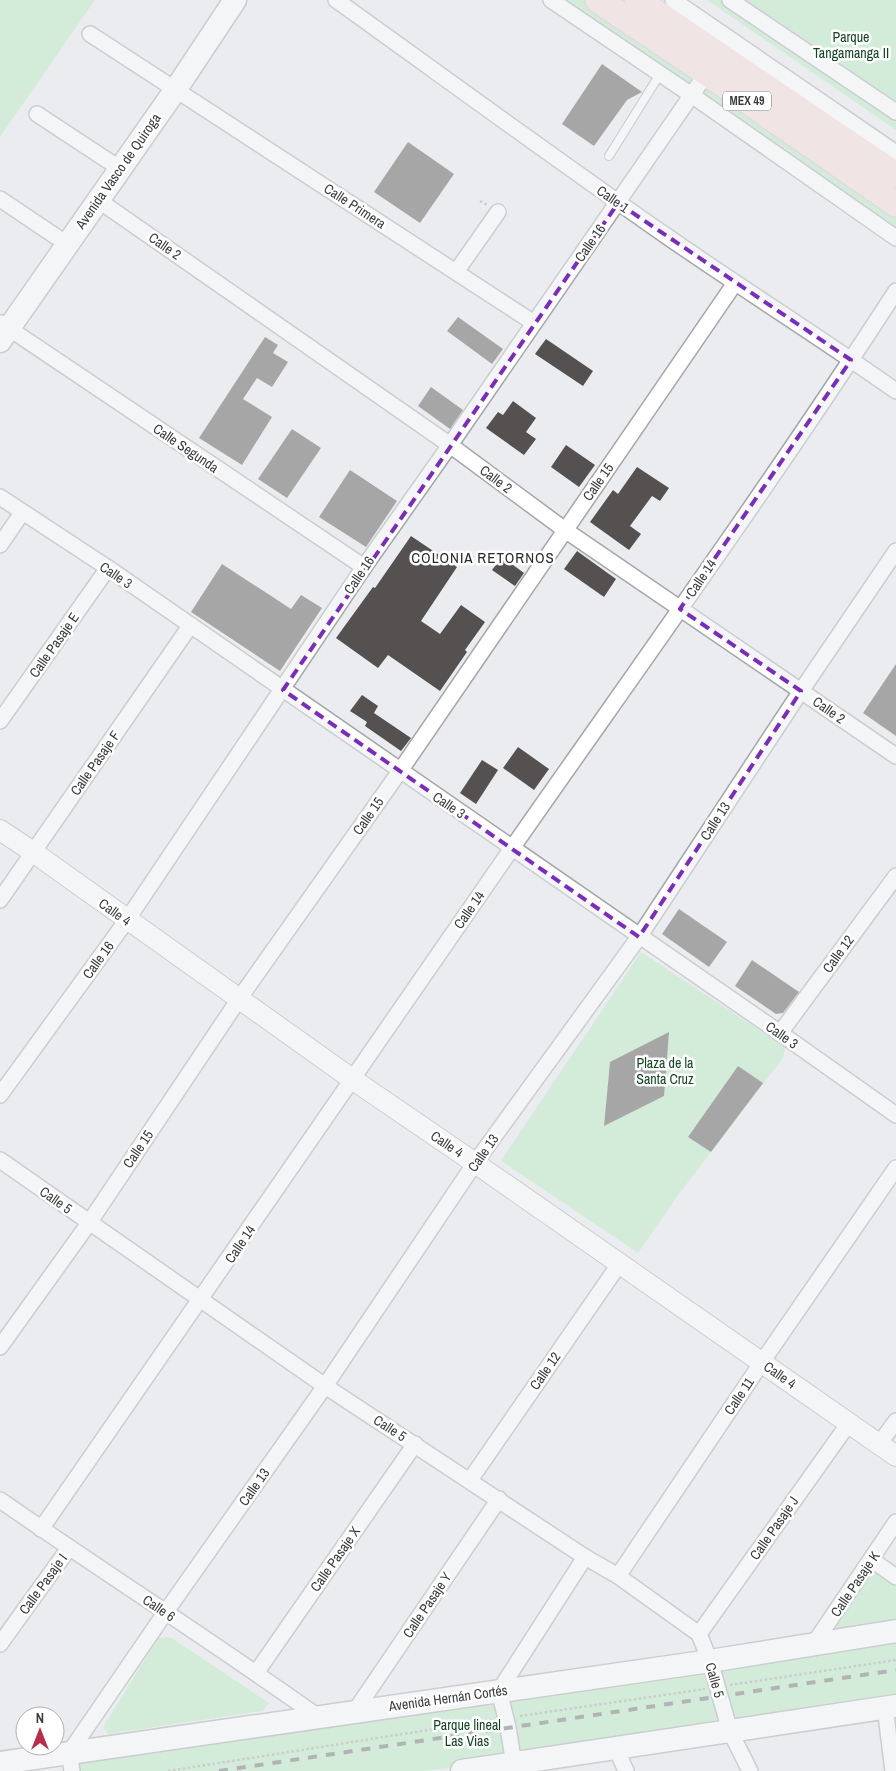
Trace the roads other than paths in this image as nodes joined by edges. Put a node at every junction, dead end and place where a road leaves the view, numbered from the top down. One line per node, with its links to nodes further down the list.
1 (235, 0): 11 (main road, Avenida Vasco de Quiroga)
2 (336, 0): 23 (street, Calle 1)
3 (598, 0): 9 (main road, MEX 49)
4 (637, 0): 9 (main road, MEX 49)
5 (673, 0): 15 (street)
6 (730, 0): 13 (street)
7 (554, 1): 10 (street)
8 (90, 34): 11 (street, Calle Primera)
9 (713, 64): 12 (street, Calle 16); 15 (main road, MEX 49)
10 (660, 74): 12 (street); 17 (lane)
11 (176, 88): 19 (main road, Avenida Vasco de Quiroga); 28 (street, Calle Primera)
12 (693, 96): 18 (street); 23 (street, Calle 16)
13 (896, 112)
14 (37, 114): 19 (street)
15 (818, 124): 16 (street); 18 (street); 20 (main road, MEX 49); 24 (main road, MEX 49)
16 (896, 153)
17 (609, 156)
18 (788, 162): 26 (street)
19 (119, 168): 22 (main road, Avenida Vasco de Quiroga)
20 (896, 175)
21 (0, 199): 27 (street)
22 (98, 200): 27 (main road, Avenida Vasco de Quiroga); 35 (street, Calle 2)
23 (618, 203): 29 (street, Calle 1); 31 (street, Calle 16)
24 (896, 204)
25 (498, 212): 28 (street)
26 (896, 238)
27 (67, 244): 32 (main road, Avenida Vasco de Quiroga)
28 (456, 272): 31 (street, Calle Primera)
29 (735, 283): 33 (street, Calle 1); 38 (street, Calle 15)
30 (896, 291): 33 (street, Calle 14)
31 (534, 322): 35 (street, Calle 16)
32 (3, 331): 41 (street, Calle Segunda)
33 (852, 360): 34 (street, Calle 1); 43 (street, Calle 14)
34 (896, 391)
35 (450, 445): 38 (street, Calle 2); 41 (street, Calle 16)
36 (0, 497): 37 (street, Calle 3)
37 (22, 513): 39 (street); 42 (street, Calle 3)
38 (565, 530): 43 (street, Calle 2); 49 (street, Calle 15)
39 (0, 545)
40 (896, 551): 46 (street, Calle 13)
41 (364, 567): 45 (street, Calle 16)
42 (108, 568): 44 (street, Calle 3); 47 (street, Calle Pasaje E)
43 (680, 609): 46 (street, Calle 2); 51 (street, Calle 14)
44 (190, 626): 45 (street, Calle 3); 52 (street, Calle Pasaje F)
45 (282, 690): 49 (street, Calle 3); 55 (street, Calle 16)
46 (801, 690): 48 (street, Calle 2); 56 (street, Calle 13)
47 (0, 721)
48 (896, 756)
49 (400, 771): 51 (street, Calle 3); 57 (street, Calle 15)
50 (0, 830): 52 (street, Calle 4)
51 (512, 848): 56 (street, Calle 3); 59 (street, Calle 14)
52 (33, 852): 54 (street, Calle Pasaje F); 55 (street, Calle 4)
53 (896, 876): 58 (street, Calle 12)
54 (0, 900)
55 (127, 920): 57 (street, Calle 4); 60 (street, Calle 16)
56 (639, 937): 58 (street, Calle 3); 63 (street, Calle 13)
57 (239, 999): 59 (street, Calle 4); 65 (street, Calle 15)
58 (780, 1033): 61 (street, Calle 3)
59 (352, 1080): 63 (street, Calle 4); 67 (street, Calle 14)
60 (0, 1095)
61 (896, 1115)
62 (0, 1160): 65 (street, Calle 5)
63 (476, 1163): 66 (street, Calle 4); 70 (street, Calle 13)
64 (896, 1168): 69 (street, Calle 11)
65 (89, 1223): 67 (street, Calle 5); 68 (street, Calle 15)
66 (620, 1263): 69 (street, Calle 4); 76 (street, Calle 12)
67 (201, 1300): 70 (street, Calle 5); 80 (street, Calle 14)
68 (0, 1347)
69 (762, 1362): 72 (street, Calle 4); 84 (street, Calle 11)
70 (326, 1386): 73 (street, Calle 5); 86 (street, Calle 13)
71 (896, 1421): 74 (street)
72 (849, 1423): 74 (street, Calle 4); 88 (street, Calle Pasaje J)
73 (415, 1444): 76 (street, Calle 5); 92 (street, Calle Pasaje X)
74 (879, 1444): 75 (street, Calle 4)
75 (896, 1456)
76 (470, 1480): 77 (street, Calle 5)
77 (499, 1499): 82 (street, Calle 5); 95 (street, Calle Pasaje Y)
78 (0, 1500): 80 (street, Calle 6)
79 (896, 1522): 83 (street, Calle Pasaje K)
80 (41, 1529): 81 (street, Calle 6)
81 (69, 1548): 86 (street, Calle 6); 89 (street, Calle Pasaje I)
82 (585, 1557): 84 (street, Calle 5); 93 (street)
83 (872, 1560): 85 (street); 90 (street, Calle Pasaje K)
84 (618, 1576): 88 (street, Calle 5)
85 (896, 1577)
86 (165, 1613): 92 (street, Calle 6); 99 (street, Calle 13)
87 (896, 1631): 90 (main road, Avenida Hernán Cortés)
88 (699, 1634): 91 (street, Calle 5)
89 (0, 1644)
90 (813, 1645): 91 (main road, Avenida Hernán Cortés)
91 (710, 1661): 93 (main road, Avenida Hernán Cortés); 97 (street, Calle 5)
92 (256, 1673): 96 (street, Calle 6)
93 (499, 1691): 95 (main road, Avenida Hernán Cortés); 101 (street)
94 (891, 1706): 97 (main road); 105 (street)
95 (355, 1711): 96 (main road, Avenida Hernán Cortés)
96 (317, 1716): 99 (main road, Avenida Hernán Cortés)
97 (730, 1731): 98 (main road); 104 (street, Calle 5)
98 (616, 1748): 101 (main road); 103 (street)
99 (71, 1762): 100 (main road, Avenida Hernán Cortés)
100 (0, 1763)
101 (515, 1767): 102 (main road)
102 (462, 1771)
103 (626, 1771)
104 (750, 1771)
105 (893, 1771)

